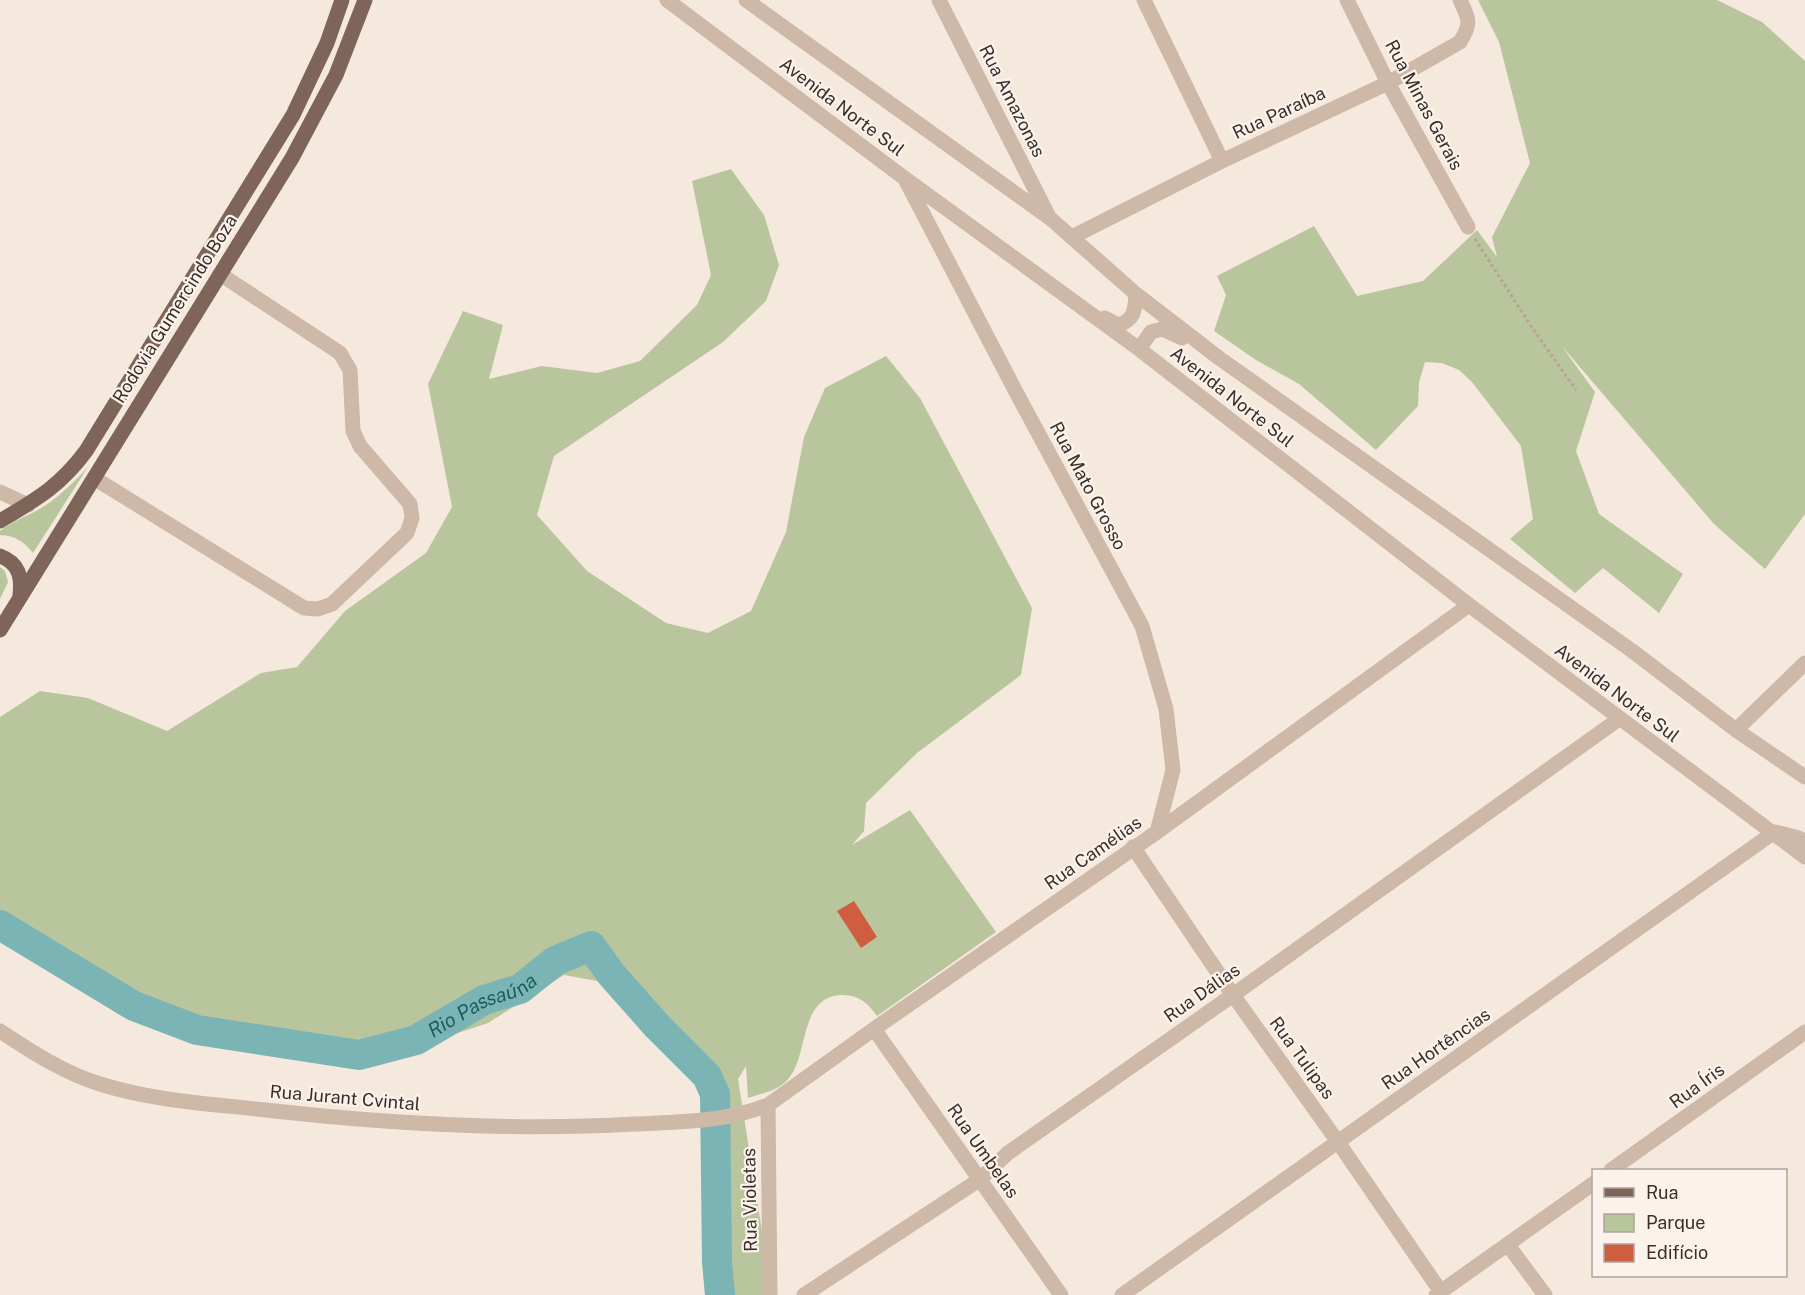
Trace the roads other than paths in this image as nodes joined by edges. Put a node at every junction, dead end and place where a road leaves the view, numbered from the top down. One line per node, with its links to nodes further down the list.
1 (342, 0): 22 (main road, Rodovia Gumercindo Boza)
2 (365, 0): 15 (main road, Rodovia Gumercindo Boza)
3 (667, 0): 11 (street, Avenida Norte Sul)
4 (746, 0): 12 (street, Avenida Norte Sul)
5 (939, 0): 12 (street, Rua Amazonas)
6 (1144, 0): 10 (street)
7 (1347, 0): 9 (street, Rua Minas Gerais)
8 (1460, 0): 9 (street, Rua Paraíba)
9 (1388, 83): 10 (street, Rua Paraíba); 13 (street, Rua Minas Gerais)
10 (1222, 161): 14 (street, Rua Paraíba)
11 (903, 177): 17 (street, Avenida Norte Sul); 32 (street, Rua Mato Grosso)
12 (1050, 219): 14 (street, Avenida Norte Sul)
13 (1468, 227)
14 (1072, 237): 16 (street, Avenida Norte Sul)
15 (220, 274): 20 (main road, Rodovia Gumercindo Boza); 20 (street)
16 (1136, 294): 17 (street); 19 (street, Avenida Norte Sul)
17 (1075, 303): 18 (street, Avenida Norte Sul)
18 (1139, 349): 19 (street); 26 (street, Avenida Norte Sul)
19 (1219, 358): 30 (street, Avenida Norte Sul)
20 (94, 478): 25 (main road, Rodovia Gumercindo Boza)
21 (0, 492): 22 (street)
22 (28, 505): 23 (main road, Rodovia Gumercindo Boza)
23 (0, 521)
24 (0, 556): 25 (main road)
25 (19, 598): 27 (main road, Rodovia Gumercindo Boza)
26 (1469, 605): 29 (street, Avenida Norte Sul); 32 (street, Rua Camélias)
27 (0, 630)
28 (1805, 663): 30 (street)
29 (1619, 719): 33 (street, Avenida Norte Sul); 37 (street, Rua Dálias)
30 (1736, 730): 31 (street, Avenida Norte Sul)
31 (1805, 777)
32 (1157, 832): 35 (street, Rua Camélias)
33 (1771, 832): 34 (street, Avenida Norte Sul); 36 (street, Avenida Norte Sul); 43 (street, Rua Hortências)
34 (1805, 841)
35 (1133, 847): 37 (street, Rua Tulipas); 38 (street, Rua Camélias)
36 (1805, 857)
37 (1233, 995): 43 (street, Rua Tulipas); 45 (street, Rua Dálias)
38 (874, 1029): 41 (street, Rua Camélias); 45 (street, Rua Umbelas)
39 (0, 1031): 42 (street, Rua Jurant Cvintal)
40 (1805, 1032): 44 (street, Rua Íris)
41 (768, 1105): 42 (street, Rua Camélias); 49 (street, Rua Violetas)
42 (731, 1116)
43 (1338, 1142): 48 (street, Rua Tulipas); 52 (street, Rua Hortências)
44 (1612, 1169)
45 (979, 1180): 50 (street, Rua Dálias); 51 (street, Rua Umbelas)
46 (1592, 1184): 47 (street)
47 (1508, 1245): 48 (street); 53 (street)
48 (1438, 1293)
49 (770, 1295)
50 (804, 1295)
51 (1061, 1295)
52 (1122, 1295)
53 (1545, 1295)

